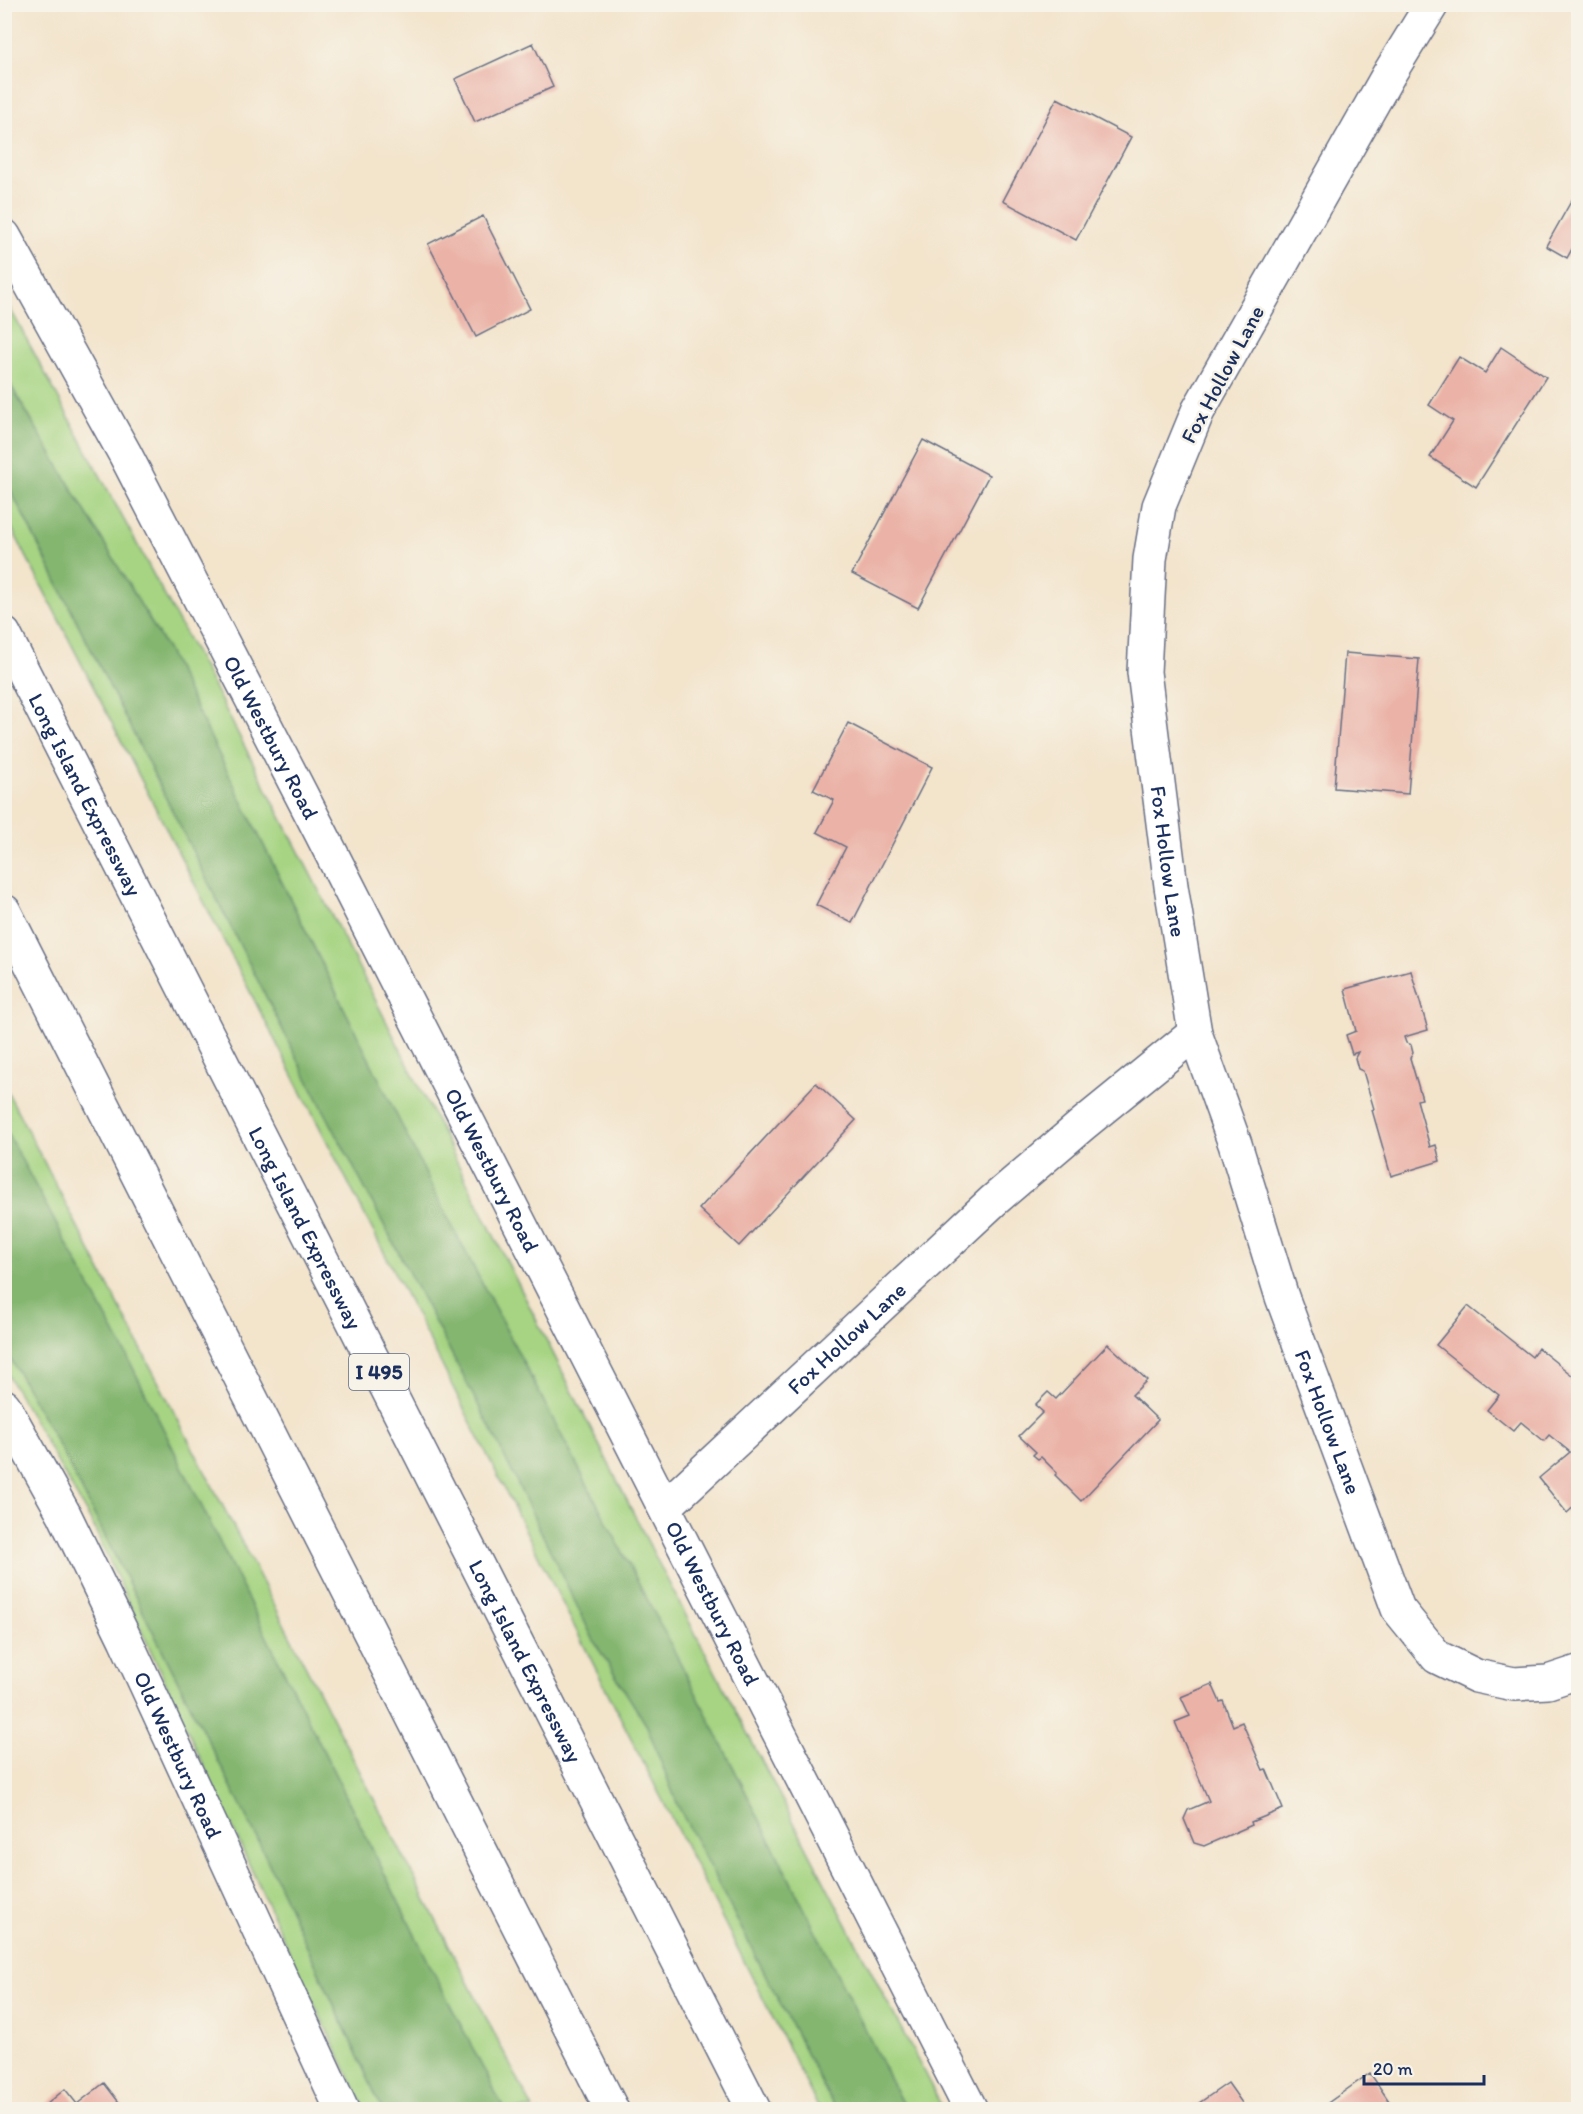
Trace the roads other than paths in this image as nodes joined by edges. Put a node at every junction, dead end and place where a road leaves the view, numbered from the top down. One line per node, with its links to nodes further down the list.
1 (1432, 4): 5 (main road, Fox Hollow Lane)
2 (4, 236): 7 (main road, Old Westbury Road)
3 (4, 634): 11 (main road, Long Island Expressway / I 495)
4 (4, 911): 10 (main road)
5 (1195, 1033): 7 (main road, Fox Hollow Lane); 8 (main road, Fox Hollow Lane)
6 (4, 1406): 9 (main road, Old Westbury Road)
7 (665, 1507): 12 (main road, Old Westbury Road)
8 (1578, 1672)
9 (342, 2109)
10 (612, 2109)
11 (754, 2109)
12 (971, 2109)

